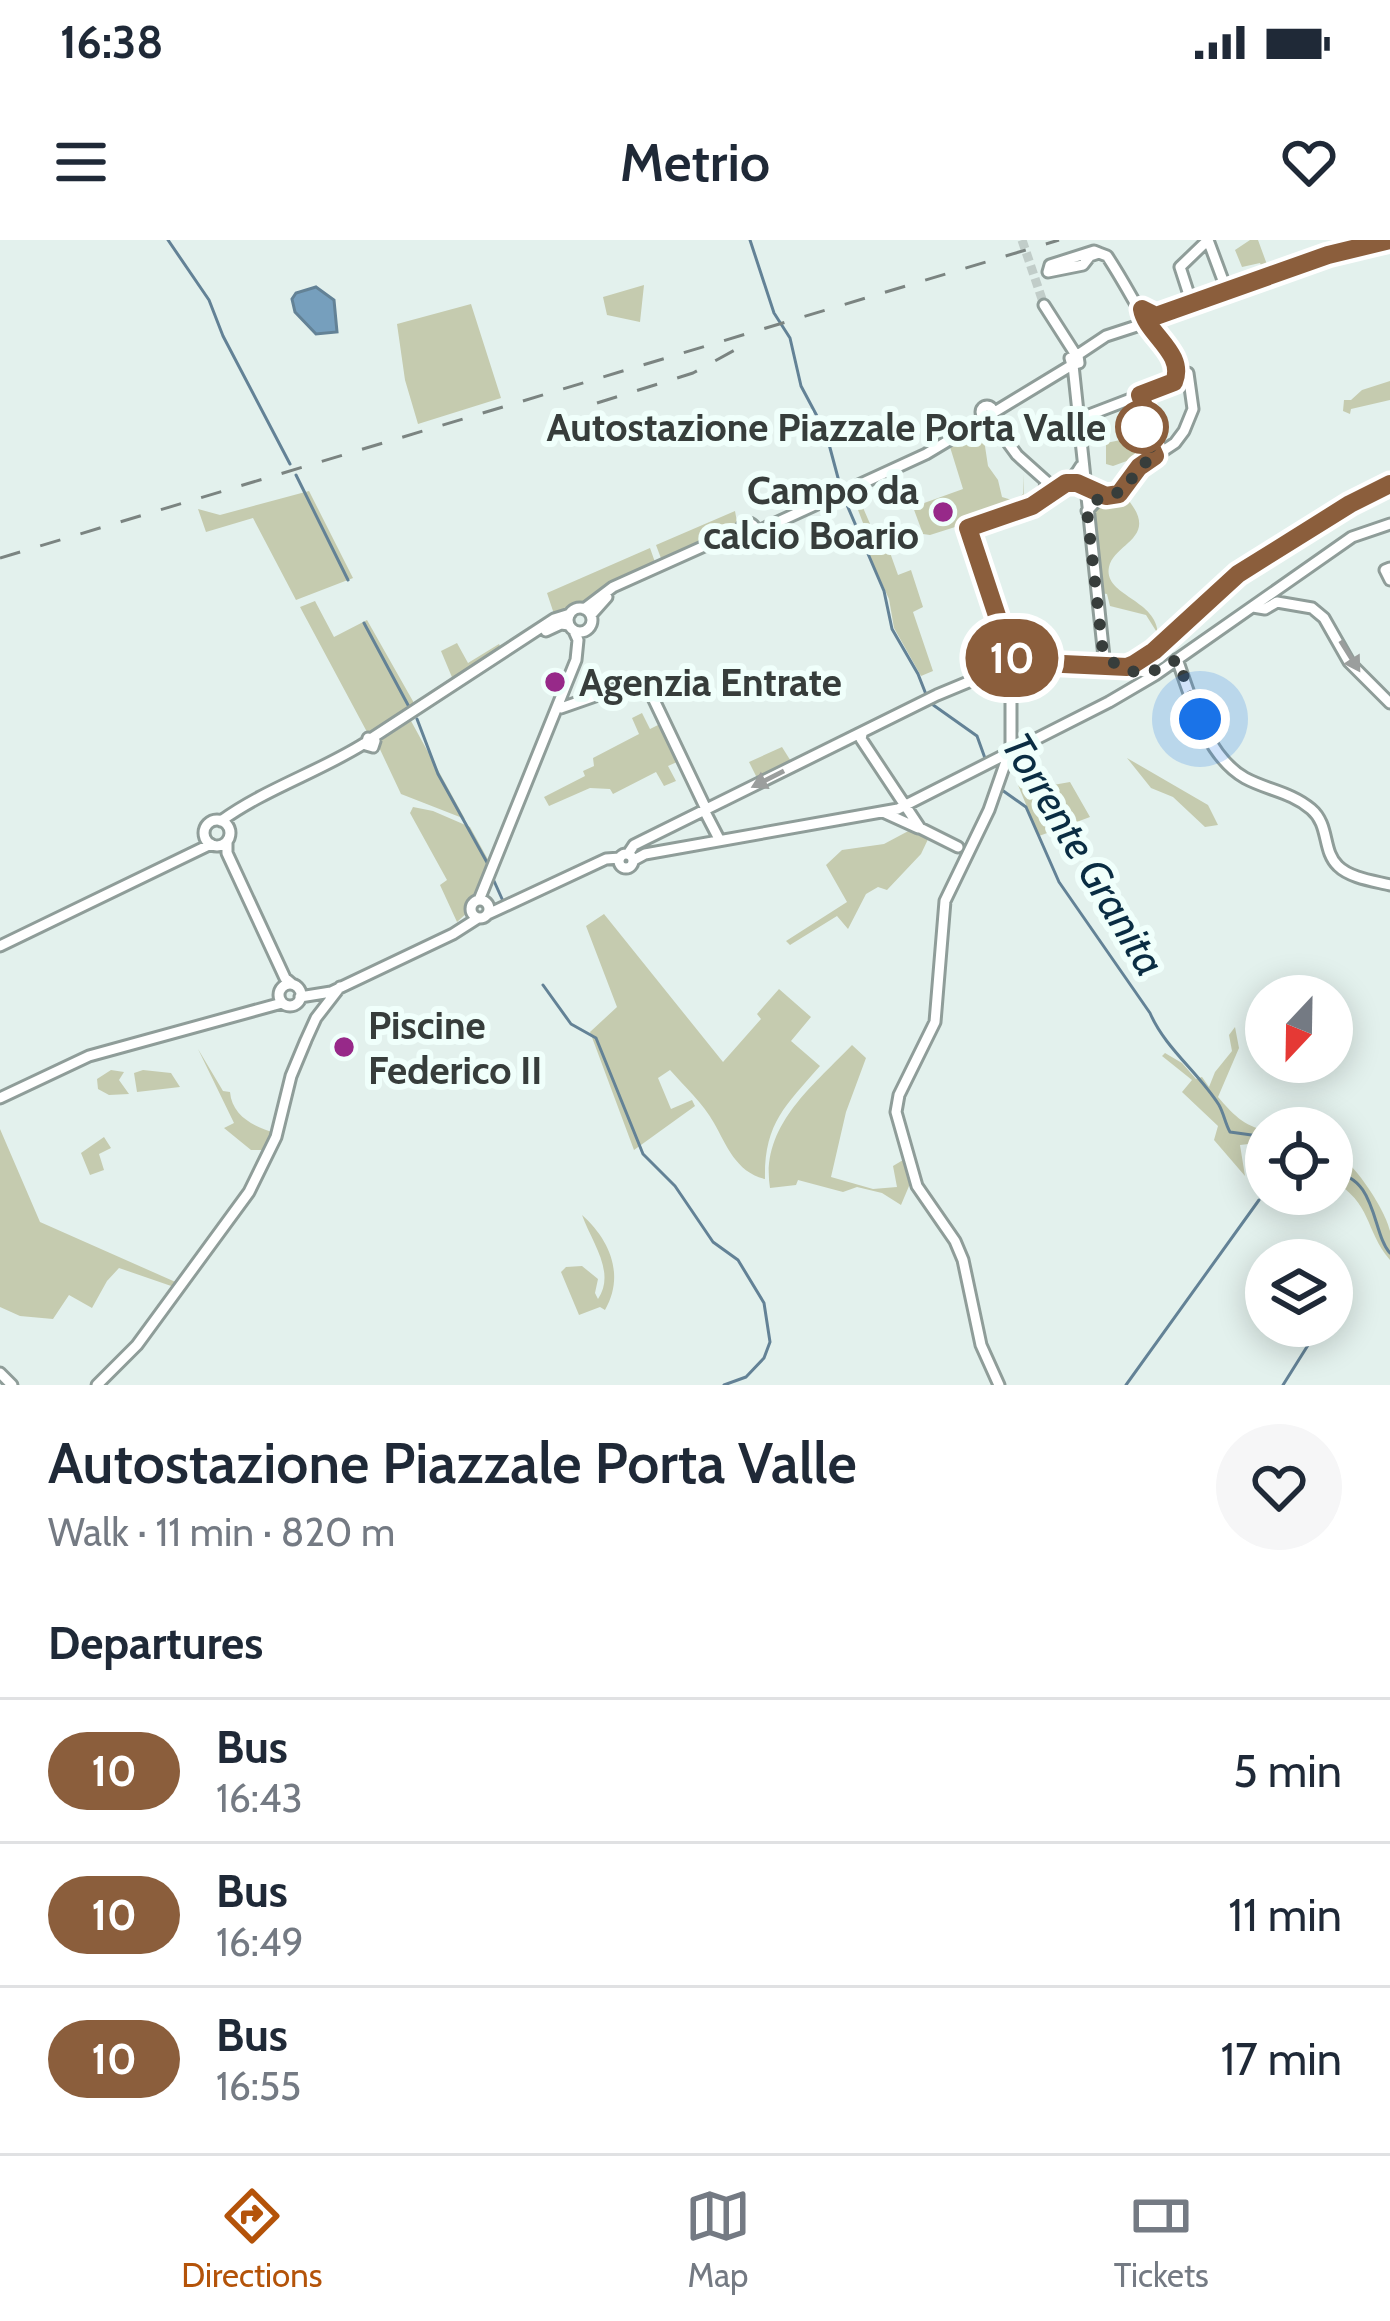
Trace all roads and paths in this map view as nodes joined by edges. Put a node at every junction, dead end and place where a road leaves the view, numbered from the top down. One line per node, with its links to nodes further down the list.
1 (1208, 240): 4 (main road); 6 (main road)
2 (1390, 240): 4 (main road)
3 (1100, 253): 3 (main road); 7 (main road)
4 (1227, 291): 6 (main road)
5 (1044, 304): 8 (main road)
6 (1192, 304): 7 (main road)
7 (1148, 320): 8 (main road); 9 (main road)
8 (1075, 359): 10 (main road); 11 (main road)
9 (1182, 376): 11 (main road); 15 (main road)
10 (988, 414): 16 (main road); 20 (main road)
11 (1076, 420): 12 (main road)
12 (1083, 461): 13 (main road); 14 (main road)
13 (1066, 483): 14 (main road); 16 (main road)
14 (1086, 490): 15 (main road); 17 (main road)
15 (1106, 496): 17 (main road)
16 (1044, 497): 22 (main road)
17 (1087, 511): 23 (main road)
18 (1390, 524): 19 (main road)
19 (1252, 607): 24 (main road); 30 (main road, one-way to 30)
20 (587, 612): 21 (main road); 21 (main road)
21 (574, 625): 31 (main road); 37 (main road); 45 (main road)
22 (1006, 652): 25 (main road); 27 (main road)
23 (1101, 658): 25 (main road); 26 (main road)
24 (1177, 659): 28 (main road); 44 (main road)
25 (1021, 662): 27 (main road)
26 (1127, 667): 28 (main road); 29 (main road)
27 (1006, 670): 32 (main road); 33 (main road)
28 (1155, 675): 29 (main road)
29 (1142, 682): 33 (main road)
30 (1390, 703)
31 (561, 708): 35 (main road); 45 (main road)
32 (862, 738): 34 (main road); 35 (main road, one-way to 35)
33 (1010, 750): 34 (main road); 42 (main road)
34 (904, 804): 36 (main road); 38 (main road); 39 (main road)
35 (705, 809): 39 (main road); 41 (main road)
36 (885, 813): 38 (main road); 43 (main road)
37 (225, 823): 40 (main road); 40 (main road)
38 (920, 828): 42 (main road)
39 (718, 837): 41 (main road)
40 (215, 842): 46 (main road); 48 (main road)
41 (648, 844): 43 (main road)
42 (965, 850): 53 (main road)
43 (628, 856): 45 (main road)
44 (1390, 885)
45 (482, 908): 47 (main road); 48 (main road)
46 (0, 944)
47 (340, 987): 48 (main road); 52 (main road)
48 (288, 992): 49 (main road)
49 (0, 1098)
50 (0, 1373): 51 (main road)
51 (12, 1385)
52 (97, 1385)
53 (999, 1385)

